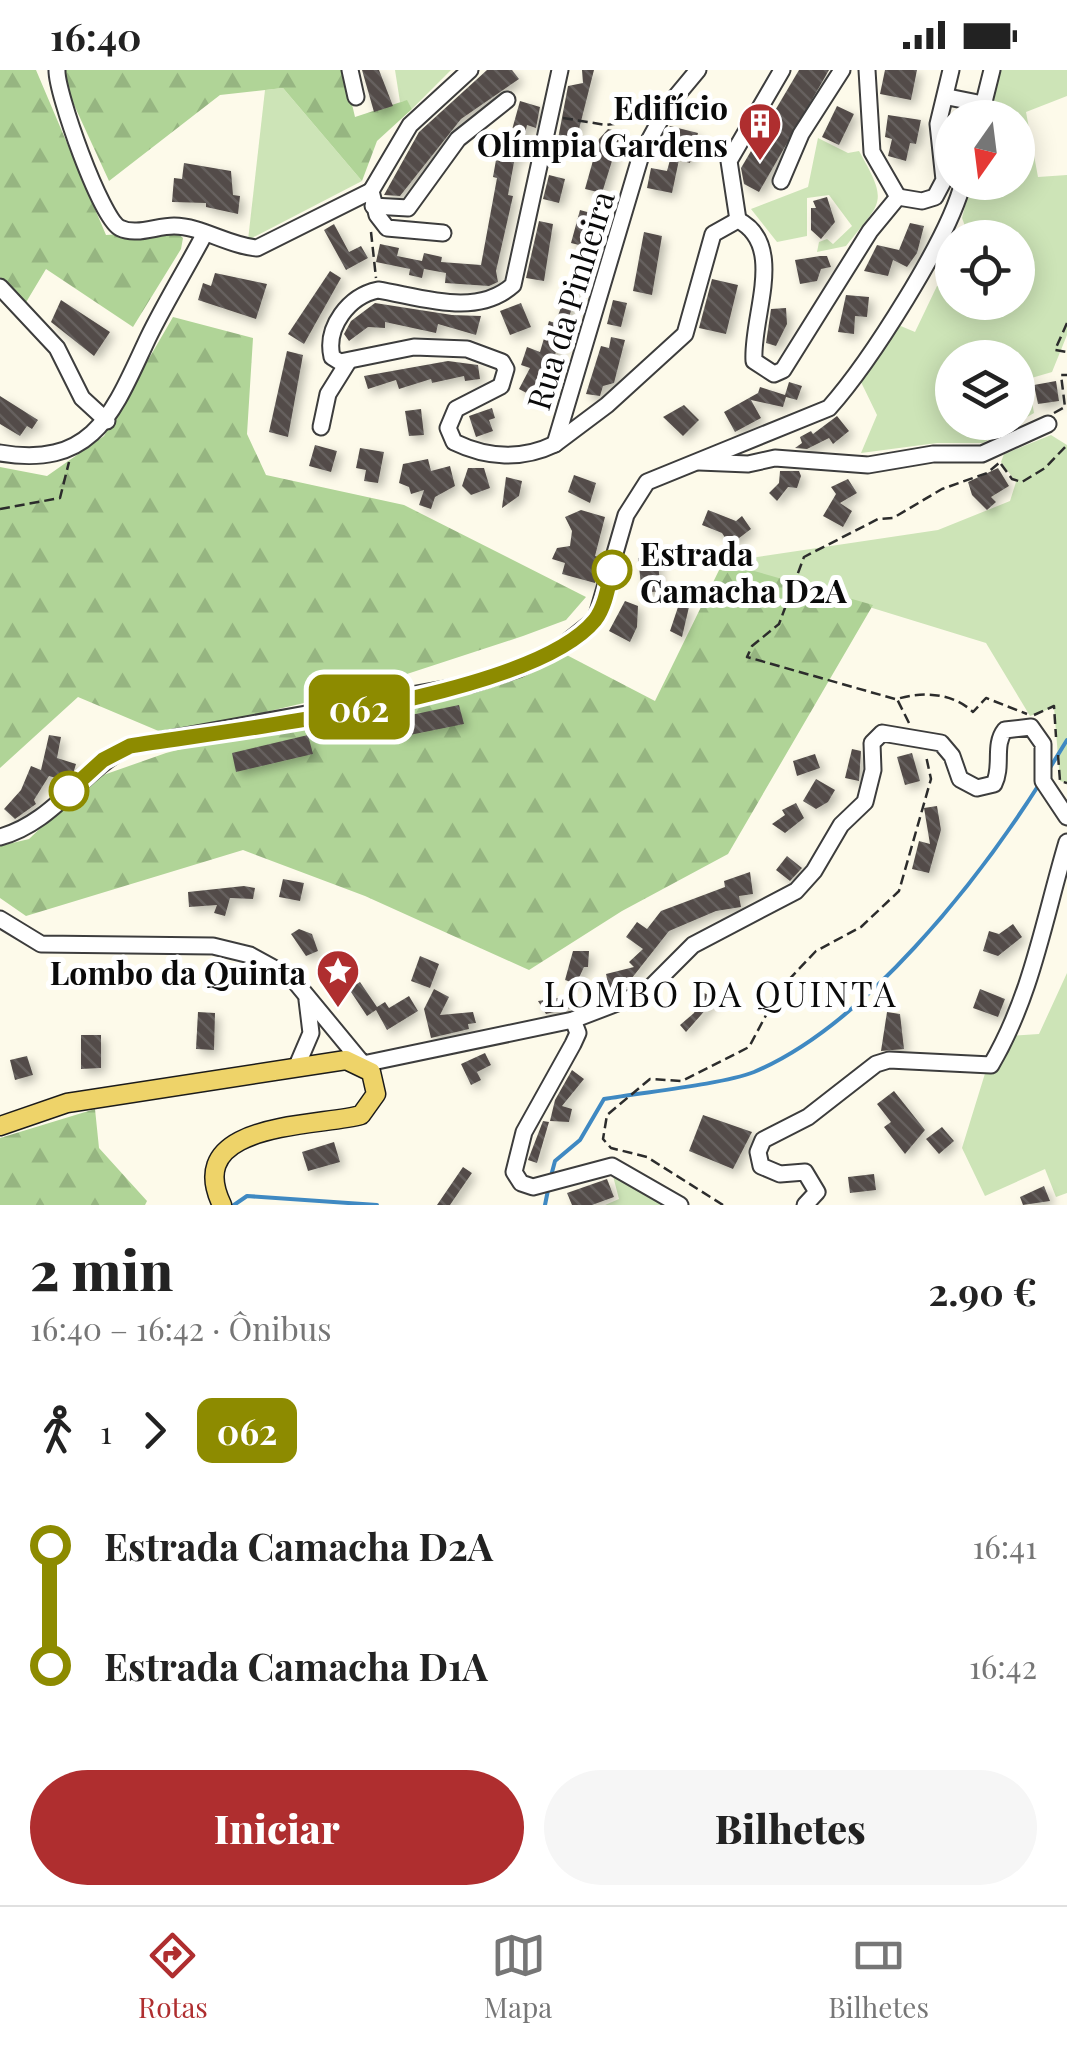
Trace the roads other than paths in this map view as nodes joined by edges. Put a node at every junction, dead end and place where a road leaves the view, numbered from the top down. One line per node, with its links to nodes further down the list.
1 (57, 70): 22 (street)
2 (350, 70): 11 (street)
3 (470, 70): 19 (street)
4 (560, 70): 24 (street)
5 (698, 70): 28 (street, Rua da Pinheira)
6 (782, 70): 20 (street)
7 (842, 70): 16 (street)
8 (866, 70): 17 (street)
9 (951, 70): 12 (street)
10 (992, 70): 15 (street)
11 (356, 97)
12 (948, 97): 14 (street); 17 (street)
13 (507, 100): 19 (street)
14 (955, 100)
15 (984, 100)
16 (781, 181)
17 (898, 197): 20 (street)
18 (957, 200): 30 (street)
19 (374, 204): 21 (street); 22 (street)
20 (738, 220): 28 (street)
21 (443, 232)
22 (204, 235): 25 (street)
23 (0, 288): 25 (street)
24 (348, 362): 27 (street); 28 (street)
25 (107, 421): 29 (street)
26 (1048, 424): 30 (street)
27 (320, 427)
28 (555, 444)
29 (0, 453)
30 (690, 462): 32 (street)
31 (1067, 817): 36 (street)
32 (0, 837)
33 (1067, 842): 42 (street)
34 (0, 919): 35 (street)
35 (306, 997): 37 (street); 38 (street)
36 (573, 1020): 37 (street); 41 (street)
37 (363, 1064): 38 (main road); 40 (main road)
38 (296, 1068): 39 (main road)
39 (0, 1126)
40 (221, 1204)
41 (680, 1205)
42 (805, 1205)

